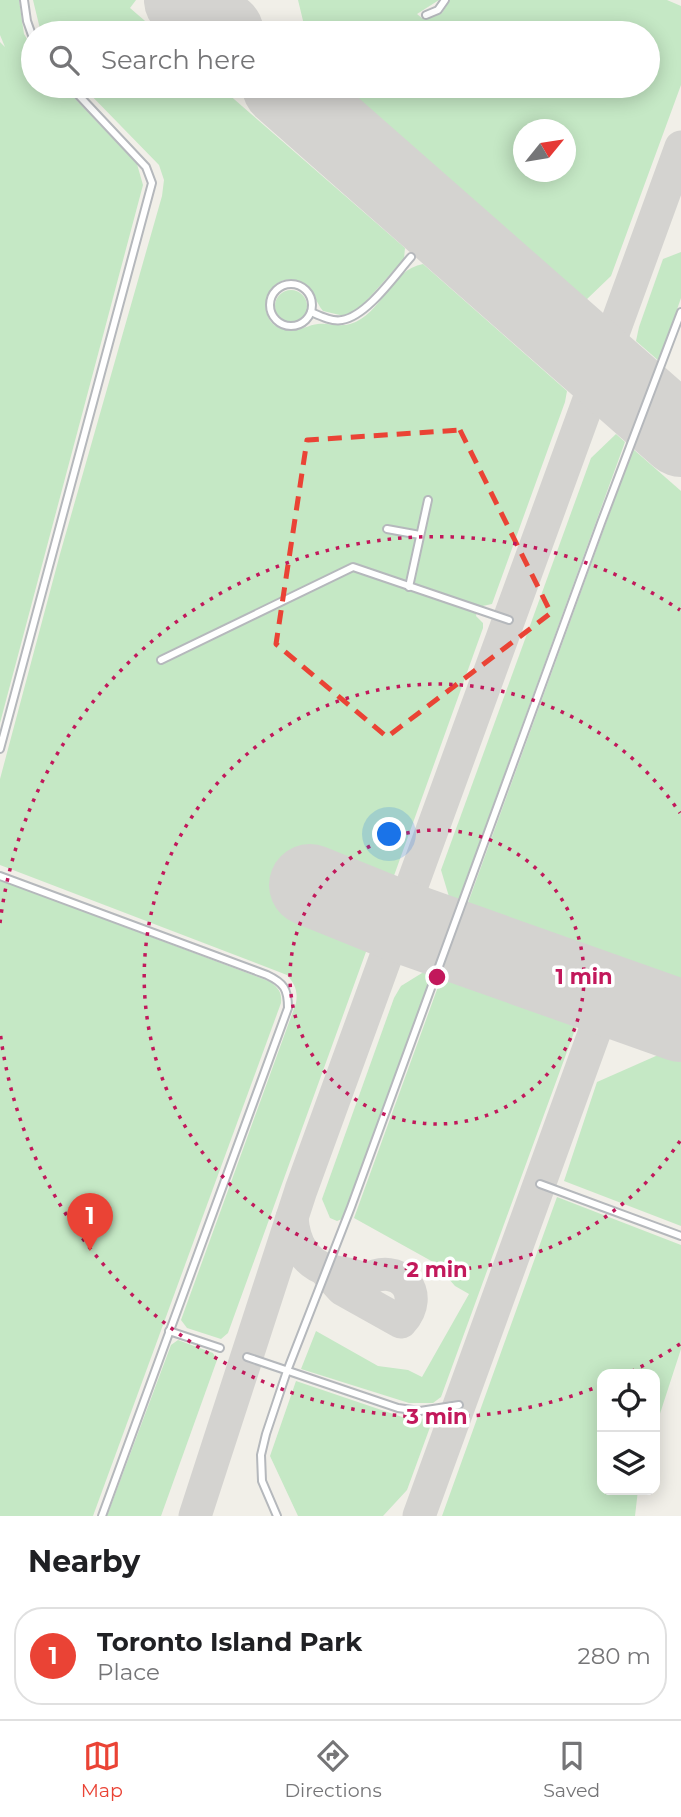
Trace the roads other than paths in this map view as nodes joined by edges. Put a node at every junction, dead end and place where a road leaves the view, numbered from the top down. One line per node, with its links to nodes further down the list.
1 (24, 0): 4 (lane)
2 (445, 0): 3 (lane)
3 (426, 15)
4 (27, 21)
5 (81, 98): 15 (lane)
6 (411, 257): 7 (lane)
7 (311, 312): 7 (lane)
8 (681, 312): 22 (lane)
9 (428, 500): 11 (lane)
10 (387, 529): 11 (lane)
11 (420, 535): 12 (lane)
12 (409, 587): 13 (lane); 14 (lane)
13 (509, 620)
14 (161, 660)
15 (0, 749)
16 (0, 876): 19 (lane)
17 (540, 1184): 18 (lane)
18 (681, 1236)
19 (169, 1331): 20 (lane); 24 (lane)
20 (220, 1348)
21 (247, 1357): 22 (lane)
22 (287, 1371): 23 (lane); 25 (lane)
23 (459, 1405)
24 (102, 1516)
25 (277, 1516)

